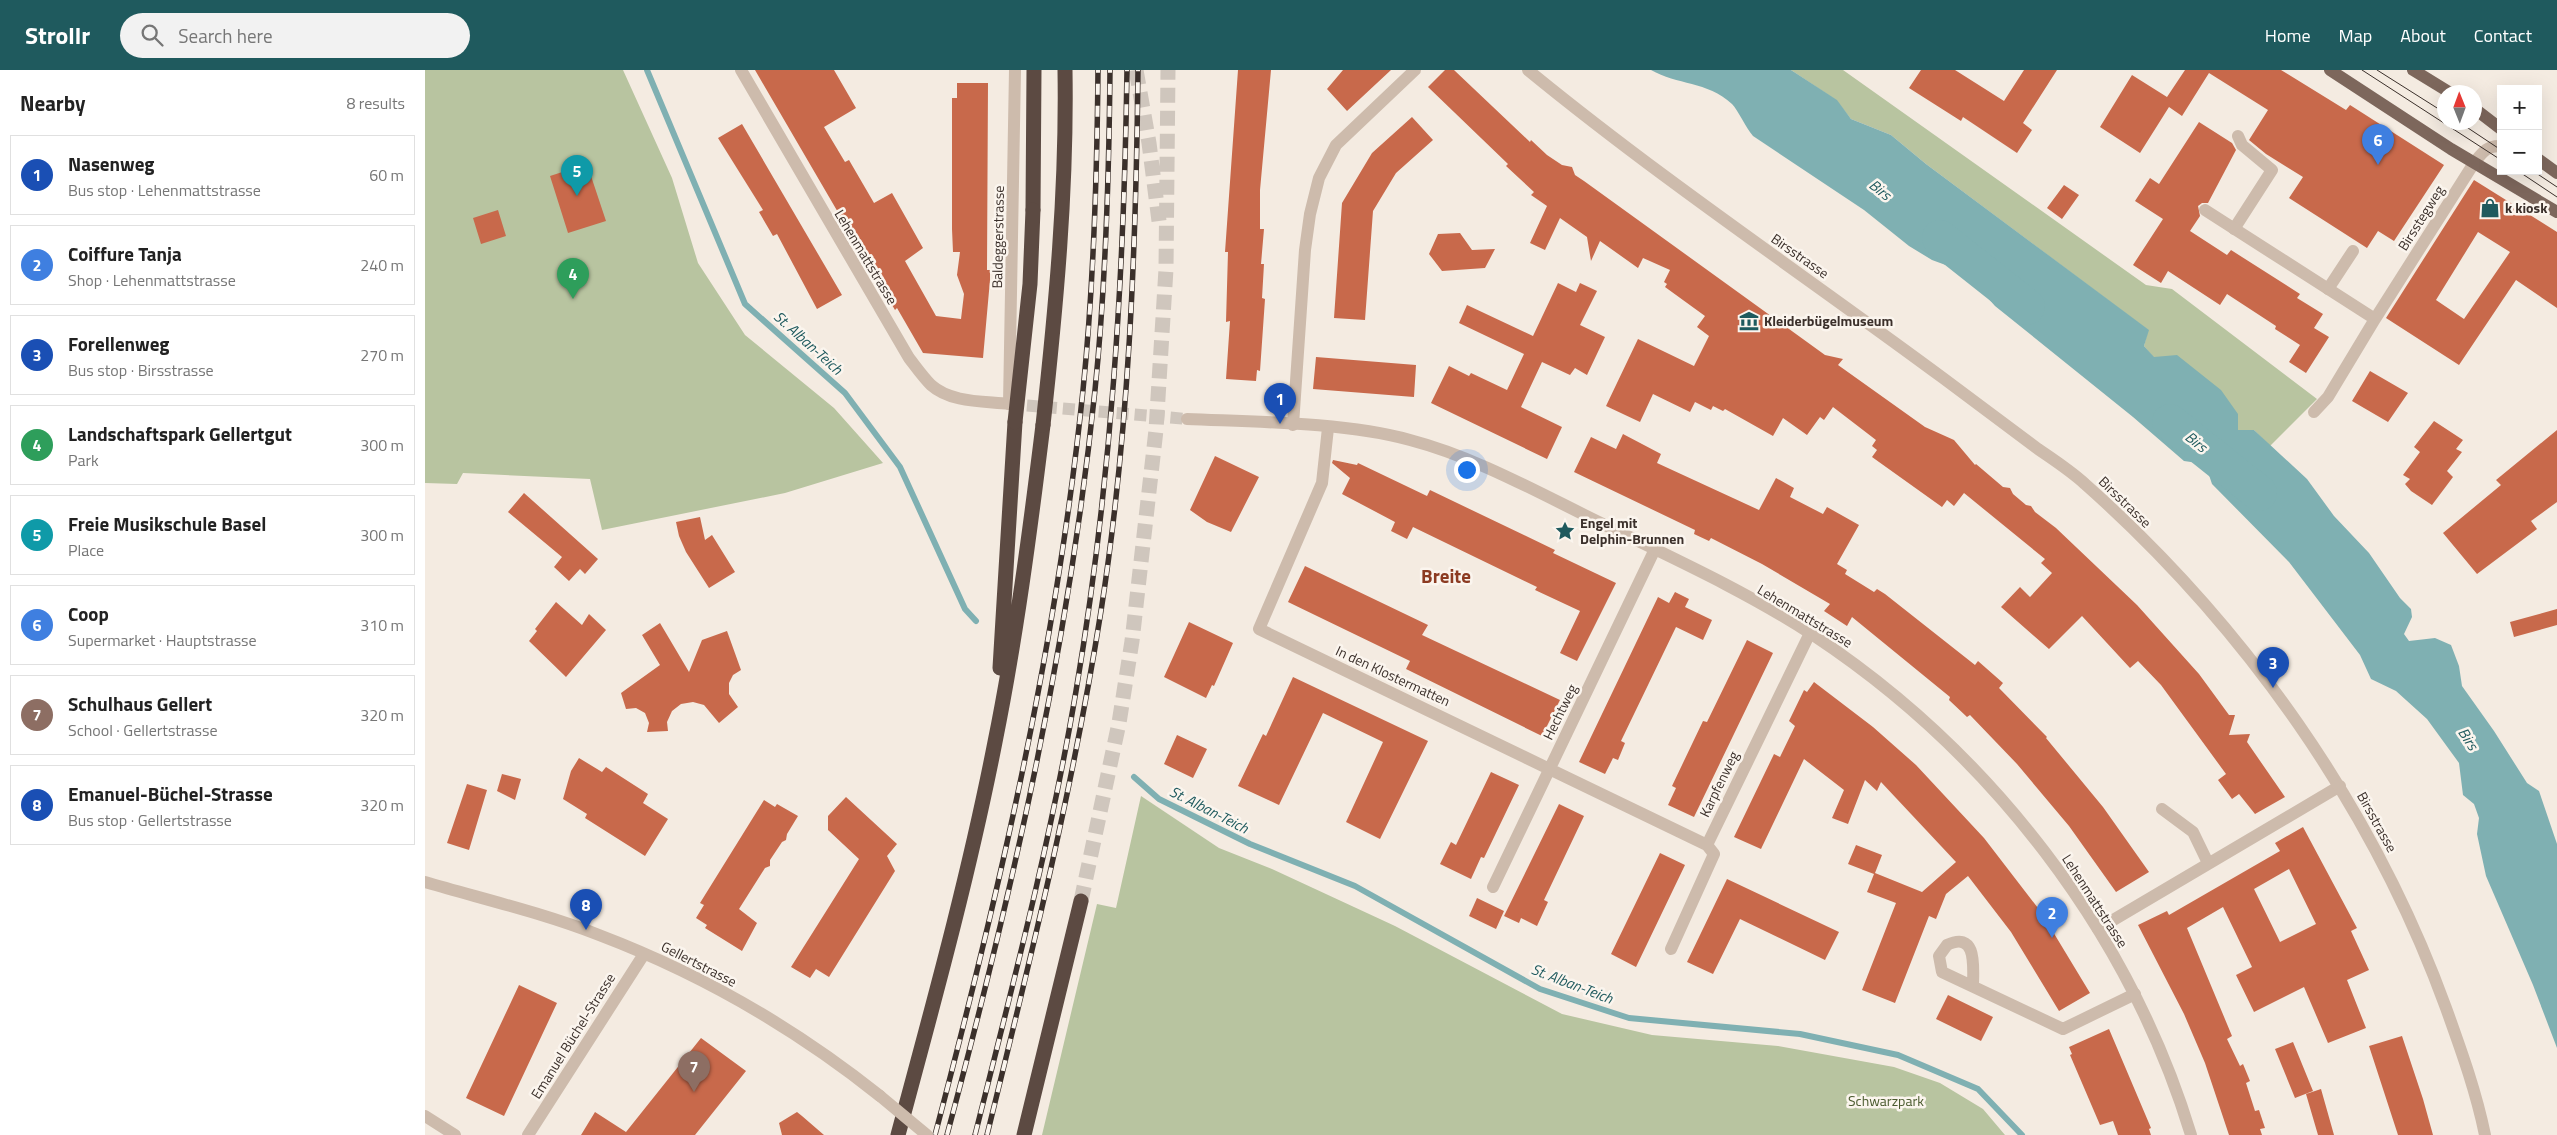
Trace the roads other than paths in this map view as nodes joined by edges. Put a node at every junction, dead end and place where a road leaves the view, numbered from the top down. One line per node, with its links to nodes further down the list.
1 (741, 70): 23 (street, Lehenmattstrasse)
2 (1015, 70): 23 (street, Baldeggerstrasse)
3 (1034, 70): 30 (highway, bridge)
4 (1065, 70): 30 (highway, bridge)
5 (1415, 70): 26 (street)
6 (1528, 70): 32 (street, Birsstrasse)
7 (2330, 70): 15 (main road)
8 (2413, 70): 9 (main road)
9 (2438, 85)
10 (2482, 114): 11 (main road)
11 (2497, 126)
12 (2238, 136): 19 (street)
13 (2497, 146): 15 (street, Birsstegweg)
14 (2542, 162): 16 (main road)
15 (2474, 163): 18 (main road); 22 (street, Birsstegweg)
16 (2557, 173)
17 (2205, 210): 19 (street)
18 (2557, 212)
19 (2234, 229): 21 (street)
20 (2353, 251): 21 (street)
21 (2328, 289): 22 (street)
22 (2375, 319): 24 (street, Birsstegweg)
23 (1009, 404)
24 (2314, 412)
25 (1187, 419): 26 (street, Lehenmattstrasse)
26 (1293, 425): 27 (street, Lehenmattstrasse)
27 (1328, 428): 28 (street, Lehenmattstrasse); 31 (street, In den Klostermatten)
28 (1655, 550): 29 (street, Lehenmattstrasse); 31 (street, Hechtweg)
29 (1810, 633): 34 (street, Karpfenweg); 39 (street, Lehenmattstrasse)
30 (996, 741): 47 (highway)
31 (1549, 767): 34 (street, In den Klostermatten); 37 (street, Hechtweg)
32 (2340, 786): 35 (street); 51 (street, Birsstrasse)
33 (2162, 809): 35 (street)
34 (1707, 845): 40 (street, Karpfenweg)
35 (2207, 863): 39 (street)
36 (425, 882): 41 (street, Gellertstrasse)
37 (1493, 887)
38 (1081, 901): 49 (highway)
39 (2098, 928): 43 (street, Lehenmattstrasse)
40 (1671, 949)
41 (644, 954): 46 (street, Emanuel Büchel-Strasse); 48 (street, Gellertstrasse, bridge)
42 (1973, 986): 43 (street)
43 (2135, 994): 50 (street, Lehenmattstrasse)
44 (425, 1116): 45 (street)
45 (455, 1135)
46 (529, 1135)
47 (898, 1135)
48 (927, 1135)
49 (1024, 1135)
50 (2191, 1135)
51 (2485, 1135)

